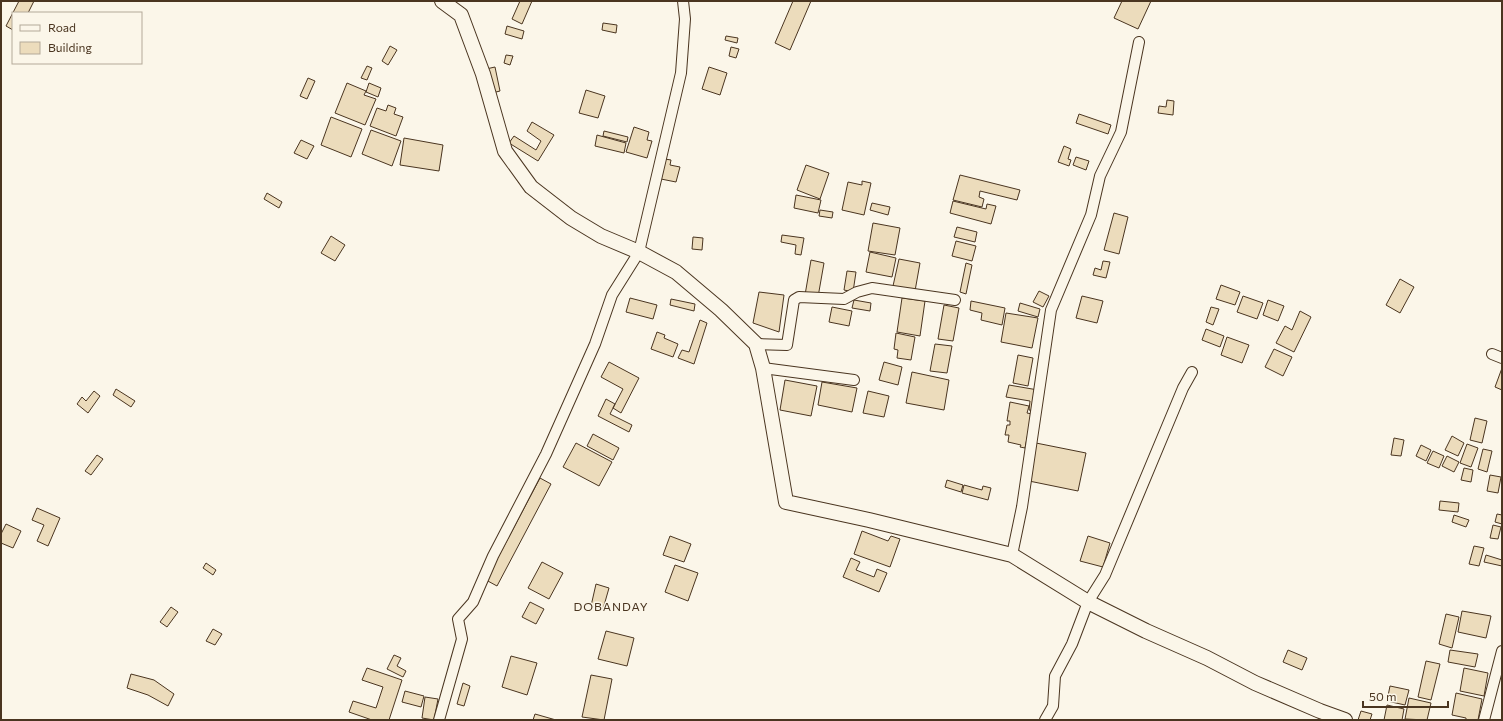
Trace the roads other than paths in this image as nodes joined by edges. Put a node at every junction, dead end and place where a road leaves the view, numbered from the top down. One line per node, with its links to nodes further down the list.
1 (442, 1): 4 (street)
2 (683, 1): 4 (street)
3 (1139, 42): 10 (street)
4 (639, 252): 6 (street); 13 (street)
5 (955, 300): 6 (street)
6 (756, 344): 7 (street)
7 (763, 368): 9 (street); 10 (street)
8 (1192, 372): 11 (street)
9 (854, 380)
10 (1012, 555): 11 (street)
11 (1088, 602): 14 (street); 15 (street)
12 (1502, 651): 16 (street)
13 (439, 720)
14 (1045, 720)
15 (1345, 720)
16 (1484, 720)

